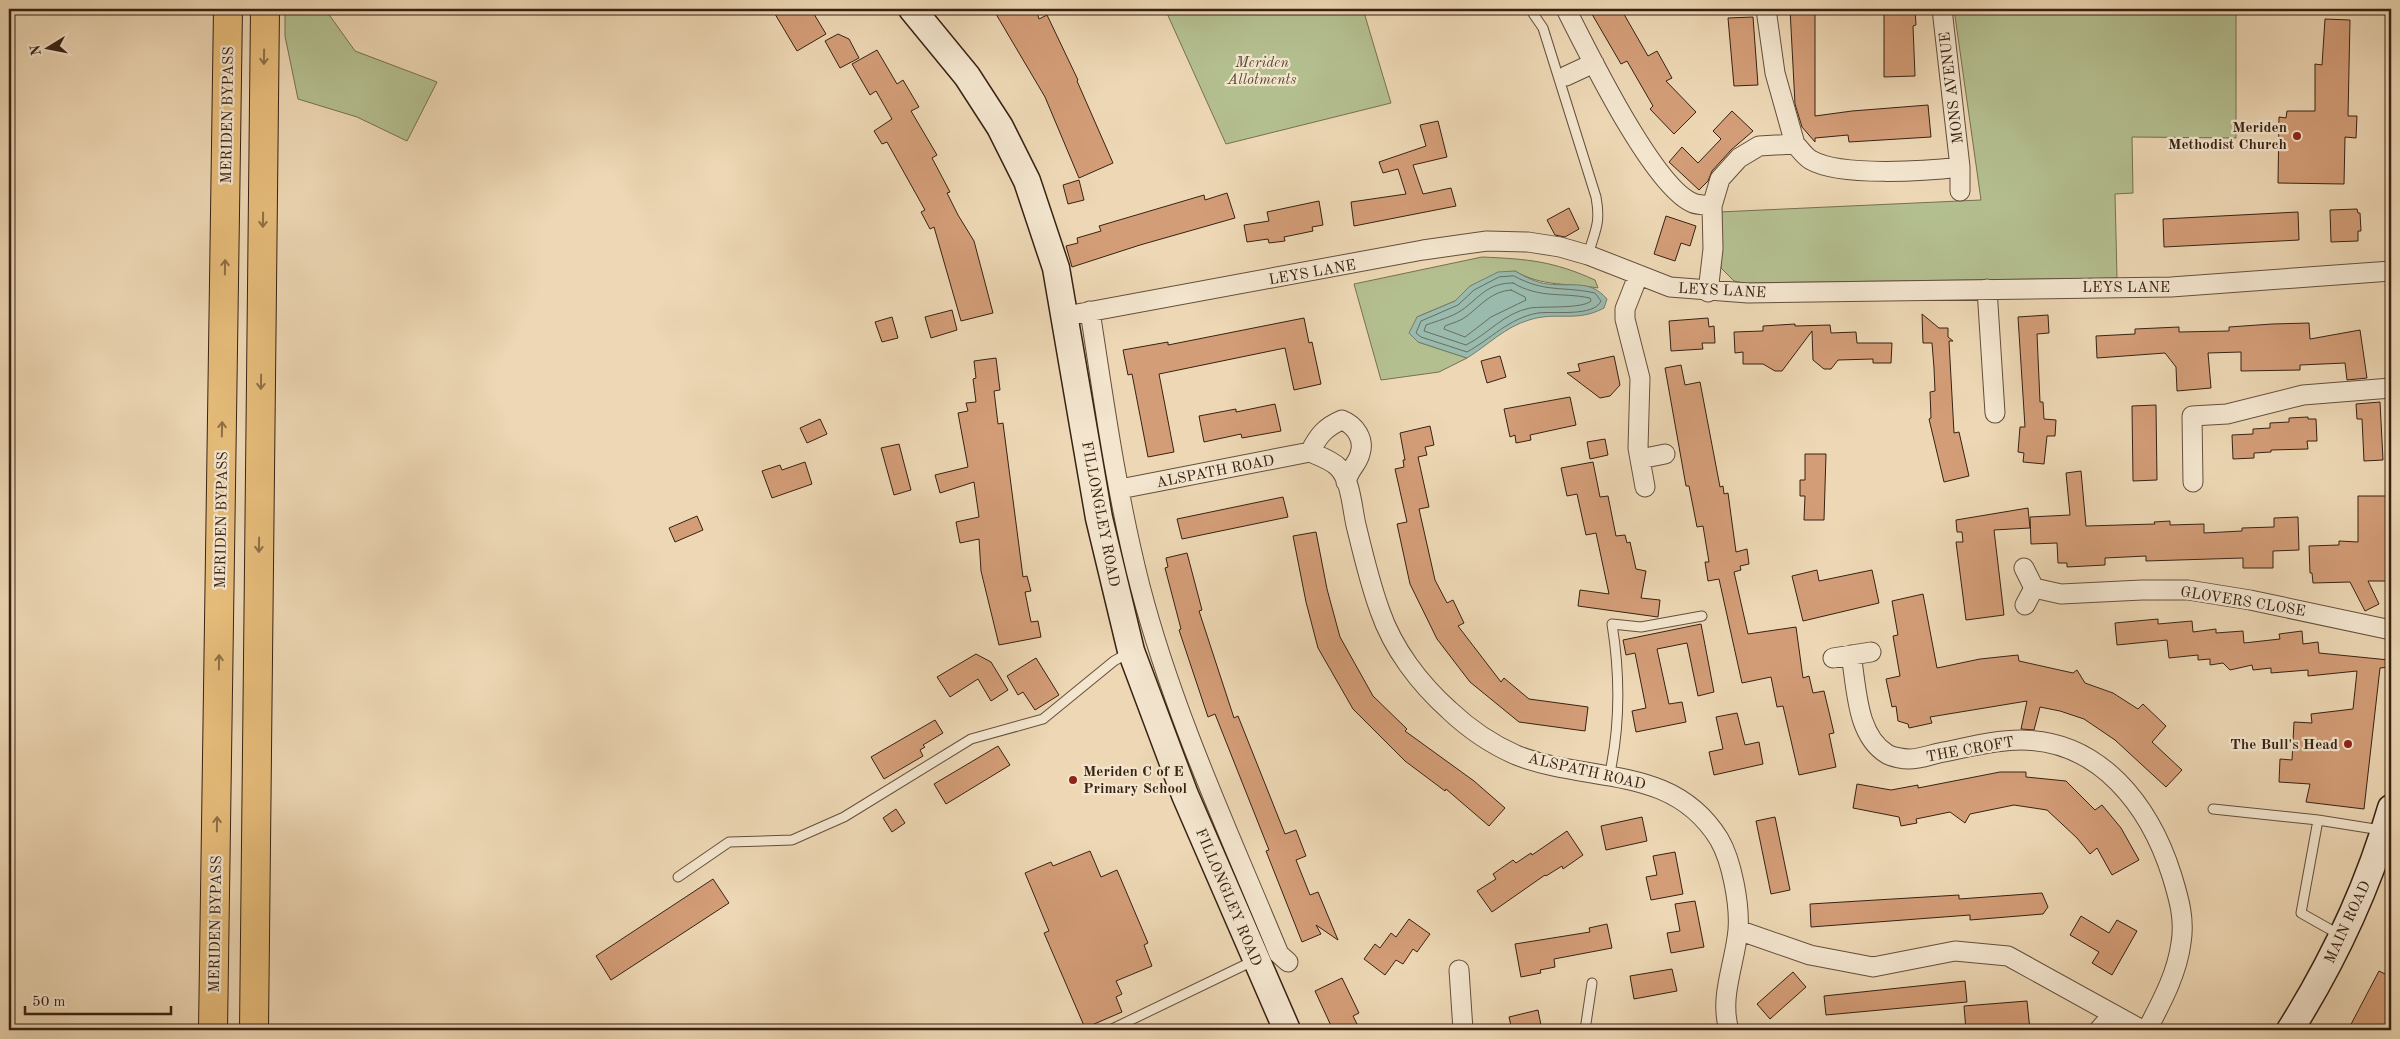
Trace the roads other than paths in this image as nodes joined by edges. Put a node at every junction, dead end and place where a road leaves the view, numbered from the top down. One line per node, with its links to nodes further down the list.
1 (228, 9): 46 (highway, MERIDEN BYPASS, one-way to 1)
2 (265, 9): 47 (highway, one-way to 47)
3 (912, 9): 19 (main road, FILLONGLEY ROAD)
4 (1530, 9): 14 (lane)
5 (1566, 9): 8 (street)
6 (1766, 9): 10 (street)
7 (1942, 9): 11 (street, MONS AVENUE)
8 (1594, 62): 9 (street); 13 (street)
9 (1566, 76)
10 (1795, 144): 11 (street); 13 (street)
11 (1960, 167): 12 (street, MONS AVENUE)
12 (1960, 191)
13 (1712, 206): 18 (street)
14 (1588, 255): 16 (street, LEYS LANE); 19 (street, LEYS LANE)
15 (2391, 272): 17 (street, LEYS LANE)
16 (1638, 276): 18 (street, LEYS LANE); 24 (street)
17 (1987, 289): 18 (street, LEYS LANE); 21 (street)
18 (1708, 292)
19 (1078, 313): 28 (street, FILLONGLEY ROAD); 32 (main road, FILLONGLEY ROAD)
20 (2391, 388): 26 (street)
21 (1995, 413)
22 (1310, 452): 25 (street, ALSPATH ROAD); 25 (street); 28 (street, ALSPATH ROAD)
23 (1664, 454): 24 (street)
24 (1640, 459): 27 (street)
25 (1346, 482): 34 (street, ALSPATH ROAD)
26 (2193, 482)
27 (1645, 487)
28 (1120, 489): 42 (street, FILLONGLEY ROAD)
29 (2024, 568): 31 (street, GLOVERS CLOSE)
30 (1702, 616): 34 (lane)
31 (2391, 630)
32 (1131, 651): 38 (lane); 41 (main road, FILLONGLEY ROAD)
33 (1871, 652): 55 (street, THE CROFT)
34 (1609, 777): 39 (street, ALSPATH ROAD)
35 (2213, 809): 37 (lane)
36 (2388, 819): 37 (lane); 40 (main road, MAIN ROAD)
37 (2318, 820): 40 (lane)
38 (678, 877)
39 (1738, 930): 45 (street); 52 (street, ALSPATH ROAD)
40 (2343, 936): 56 (main road, MAIN ROAD)
41 (1256, 960): 48 (lane); 49 (main road, FILLONGLEY ROAD)
42 (1288, 962)
43 (1459, 970): 50 (street)
44 (1592, 982): 51 (lane)
45 (2113, 1014): 53 (street); 54 (street)
46 (214, 1030)
47 (254, 1030)
48 (1110, 1030)
49 (1287, 1030)
50 (1463, 1030)
51 (1586, 1030)
52 (1729, 1030)
53 (2099, 1030)
54 (2142, 1030)
55 (2147, 1030)
56 (2290, 1030)

